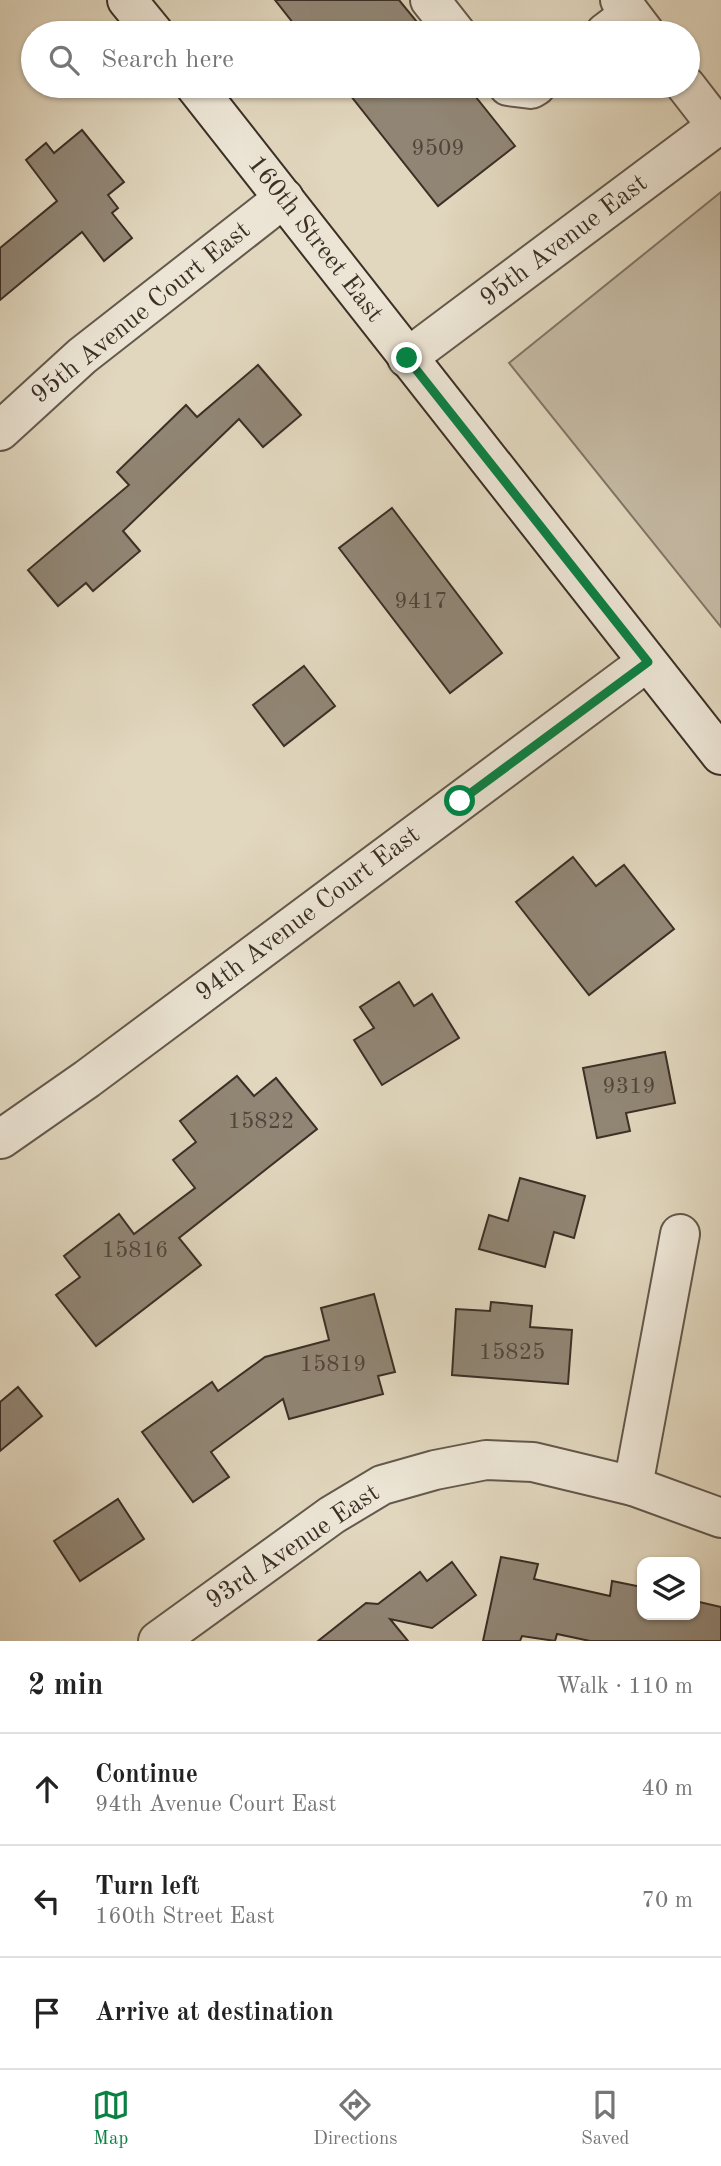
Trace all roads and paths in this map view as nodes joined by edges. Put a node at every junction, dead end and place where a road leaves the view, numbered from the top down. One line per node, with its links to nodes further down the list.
1 (127, 0): 3 (street)
2 (430, 0): 4 (street)
3 (144, 21)
4 (447, 21)
5 (205, 98): 8 (street, 160th Street East)
6 (696, 98): 7 (street)
7 (719, 125): 9 (street, 95th Avenue East)
8 (284, 198): 9 (street, 160th Street East); 10 (street, 95th Avenue Court East)
9 (407, 358): 11 (street, 160th Street East)
10 (0, 431)
11 (648, 662): 12 (street, 160th Street East); 13 (street, 94th Avenue Court East)
12 (721, 755)
13 (1, 1139)
14 (680, 1234): 15 (street)
15 (634, 1486): 16 (street, 93rd Avenue East); 17 (street, 93rd Avenue East)
16 (721, 1518)
17 (158, 1641)

